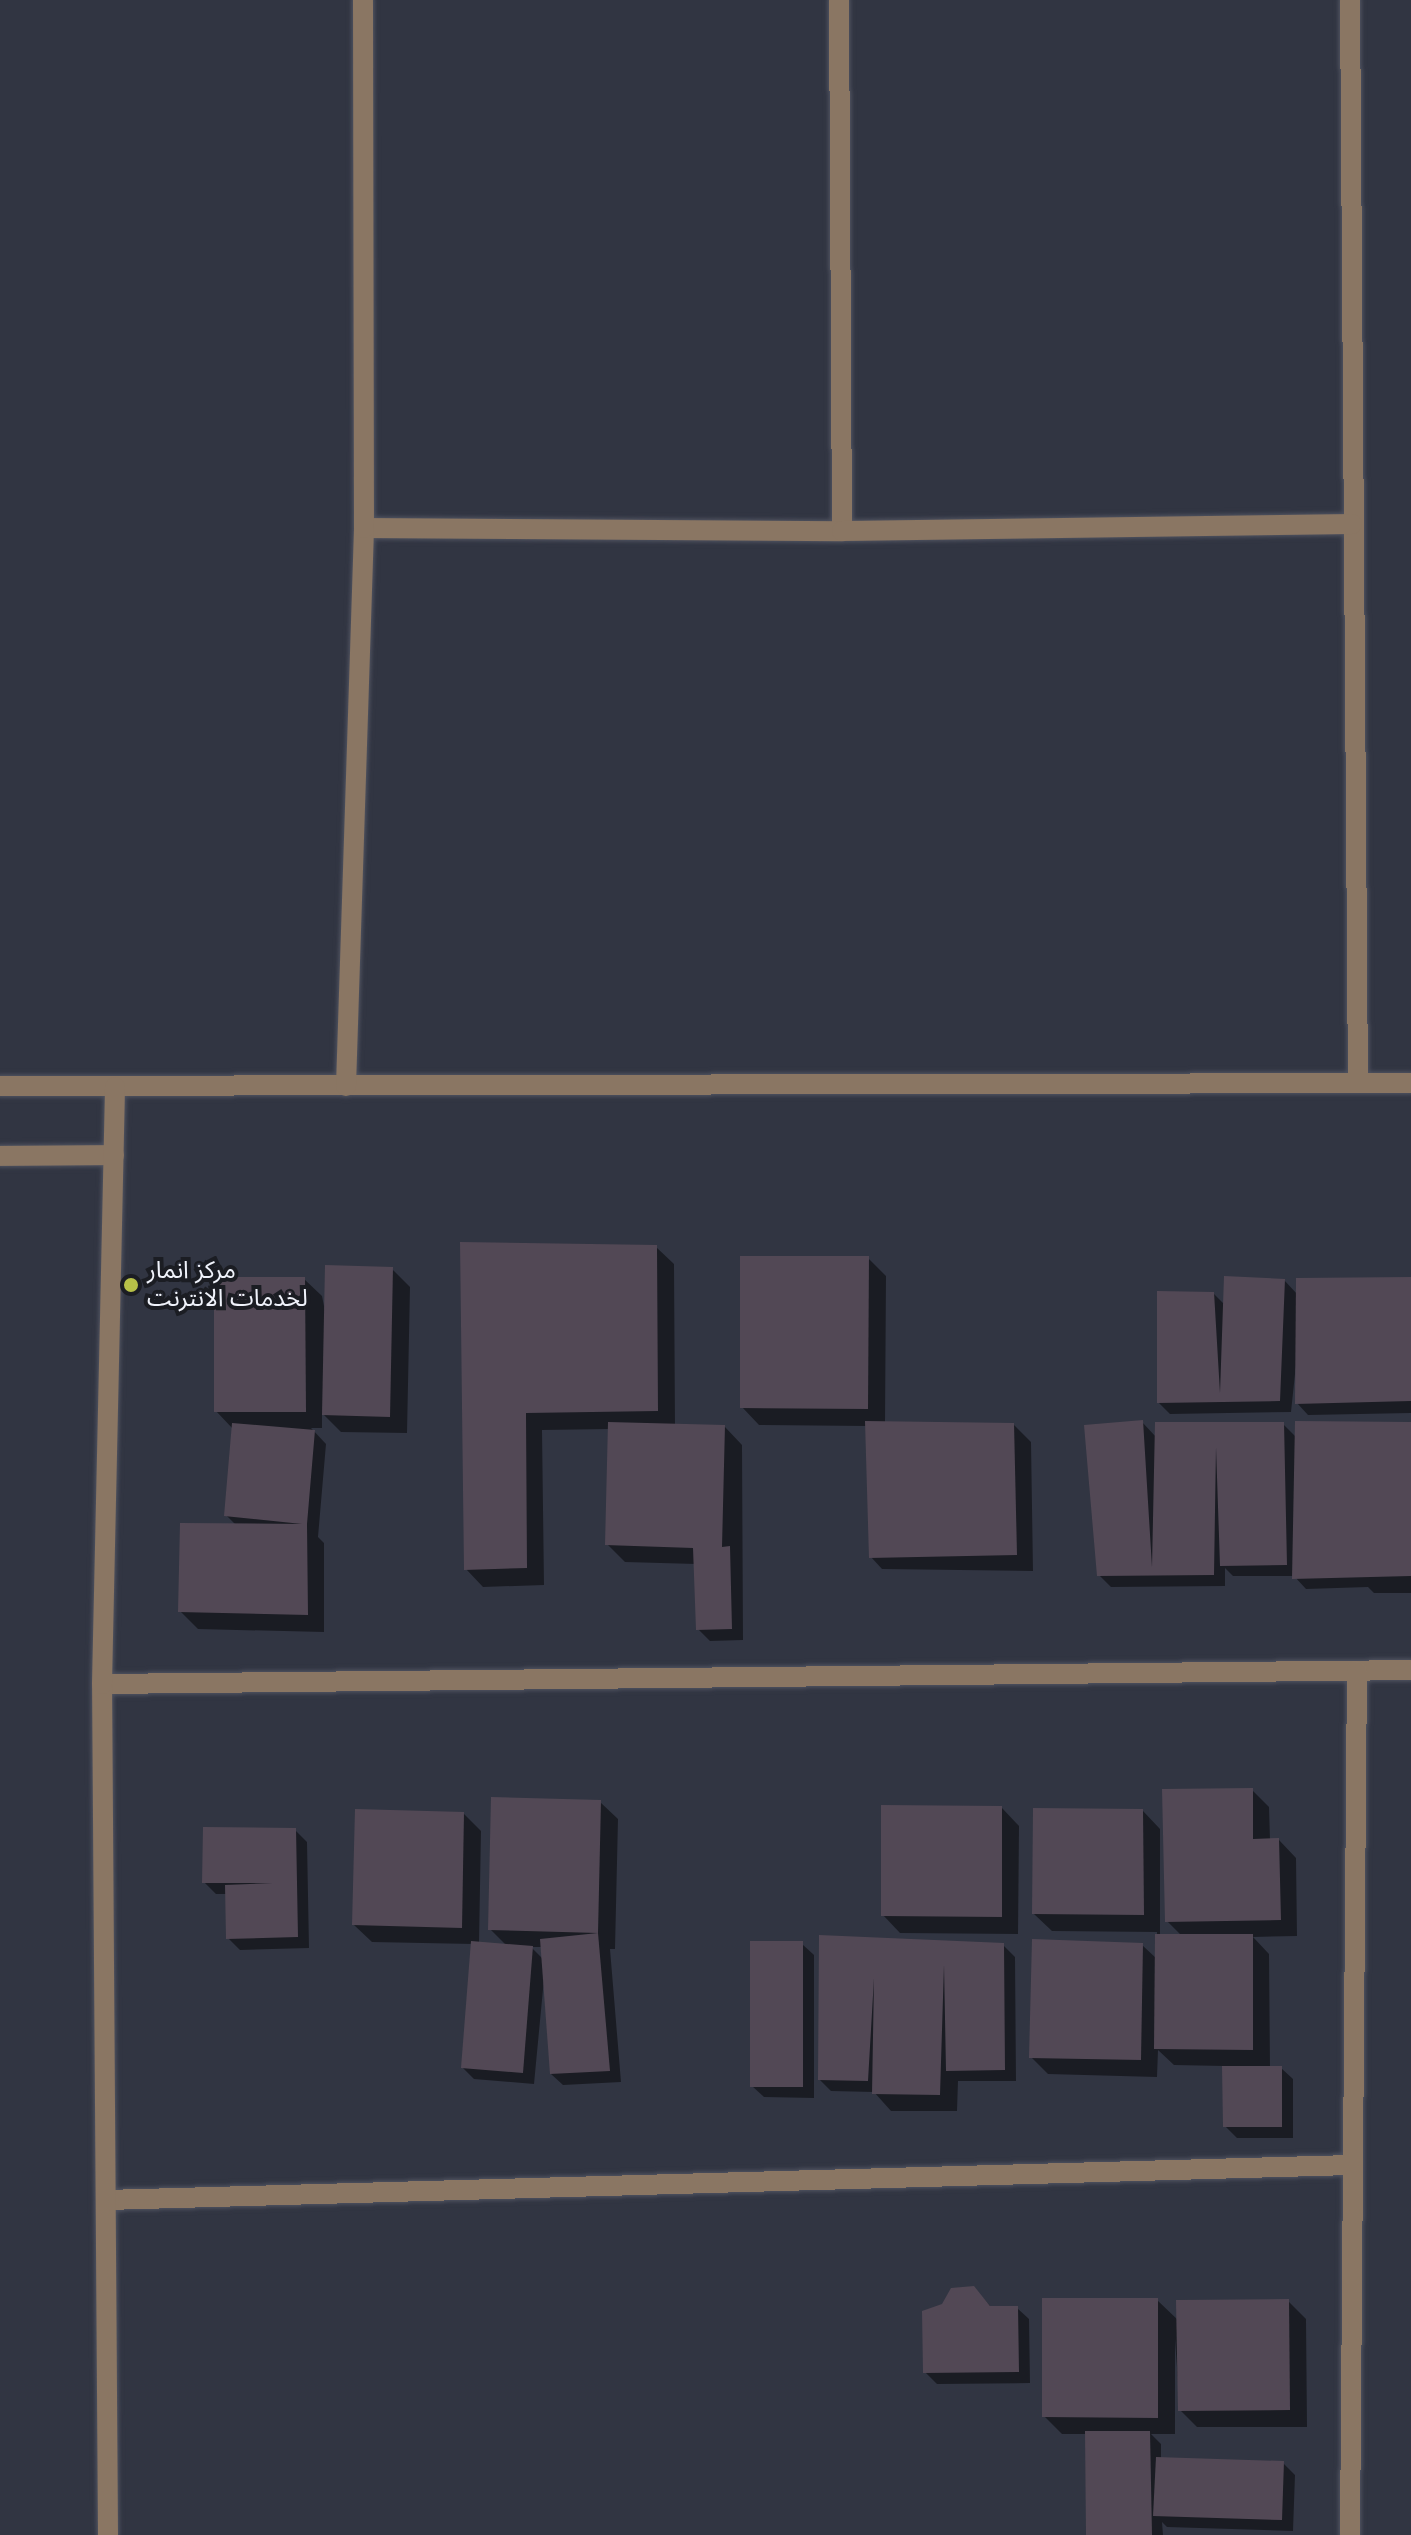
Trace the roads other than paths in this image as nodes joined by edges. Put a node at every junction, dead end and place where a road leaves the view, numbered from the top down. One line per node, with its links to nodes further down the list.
1 (363, 0): 5 (street)
2 (839, 0): 6 (street)
3 (1350, 0): 4 (street)
4 (1352, 524): 6 (street); 7 (street)
5 (364, 528): 6 (street); 10 (street)
6 (842, 531)
7 (1358, 1083): 8 (street); 10 (street)
8 (1411, 1083)
9 (0, 1086): 11 (street)
10 (346, 1086): 11 (street)
11 (115, 1087): 12 (street)
12 (114, 1155): 13 (street); 16 (street)
13 (0, 1156)
14 (1411, 1670): 15 (street)
15 (1357, 1671): 16 (street); 17 (street)
16 (102, 1684): 18 (street)
17 (1353, 2165): 18 (street); 20 (street)
18 (106, 2200): 19 (street)
19 (108, 2535)
20 (1350, 2535)

